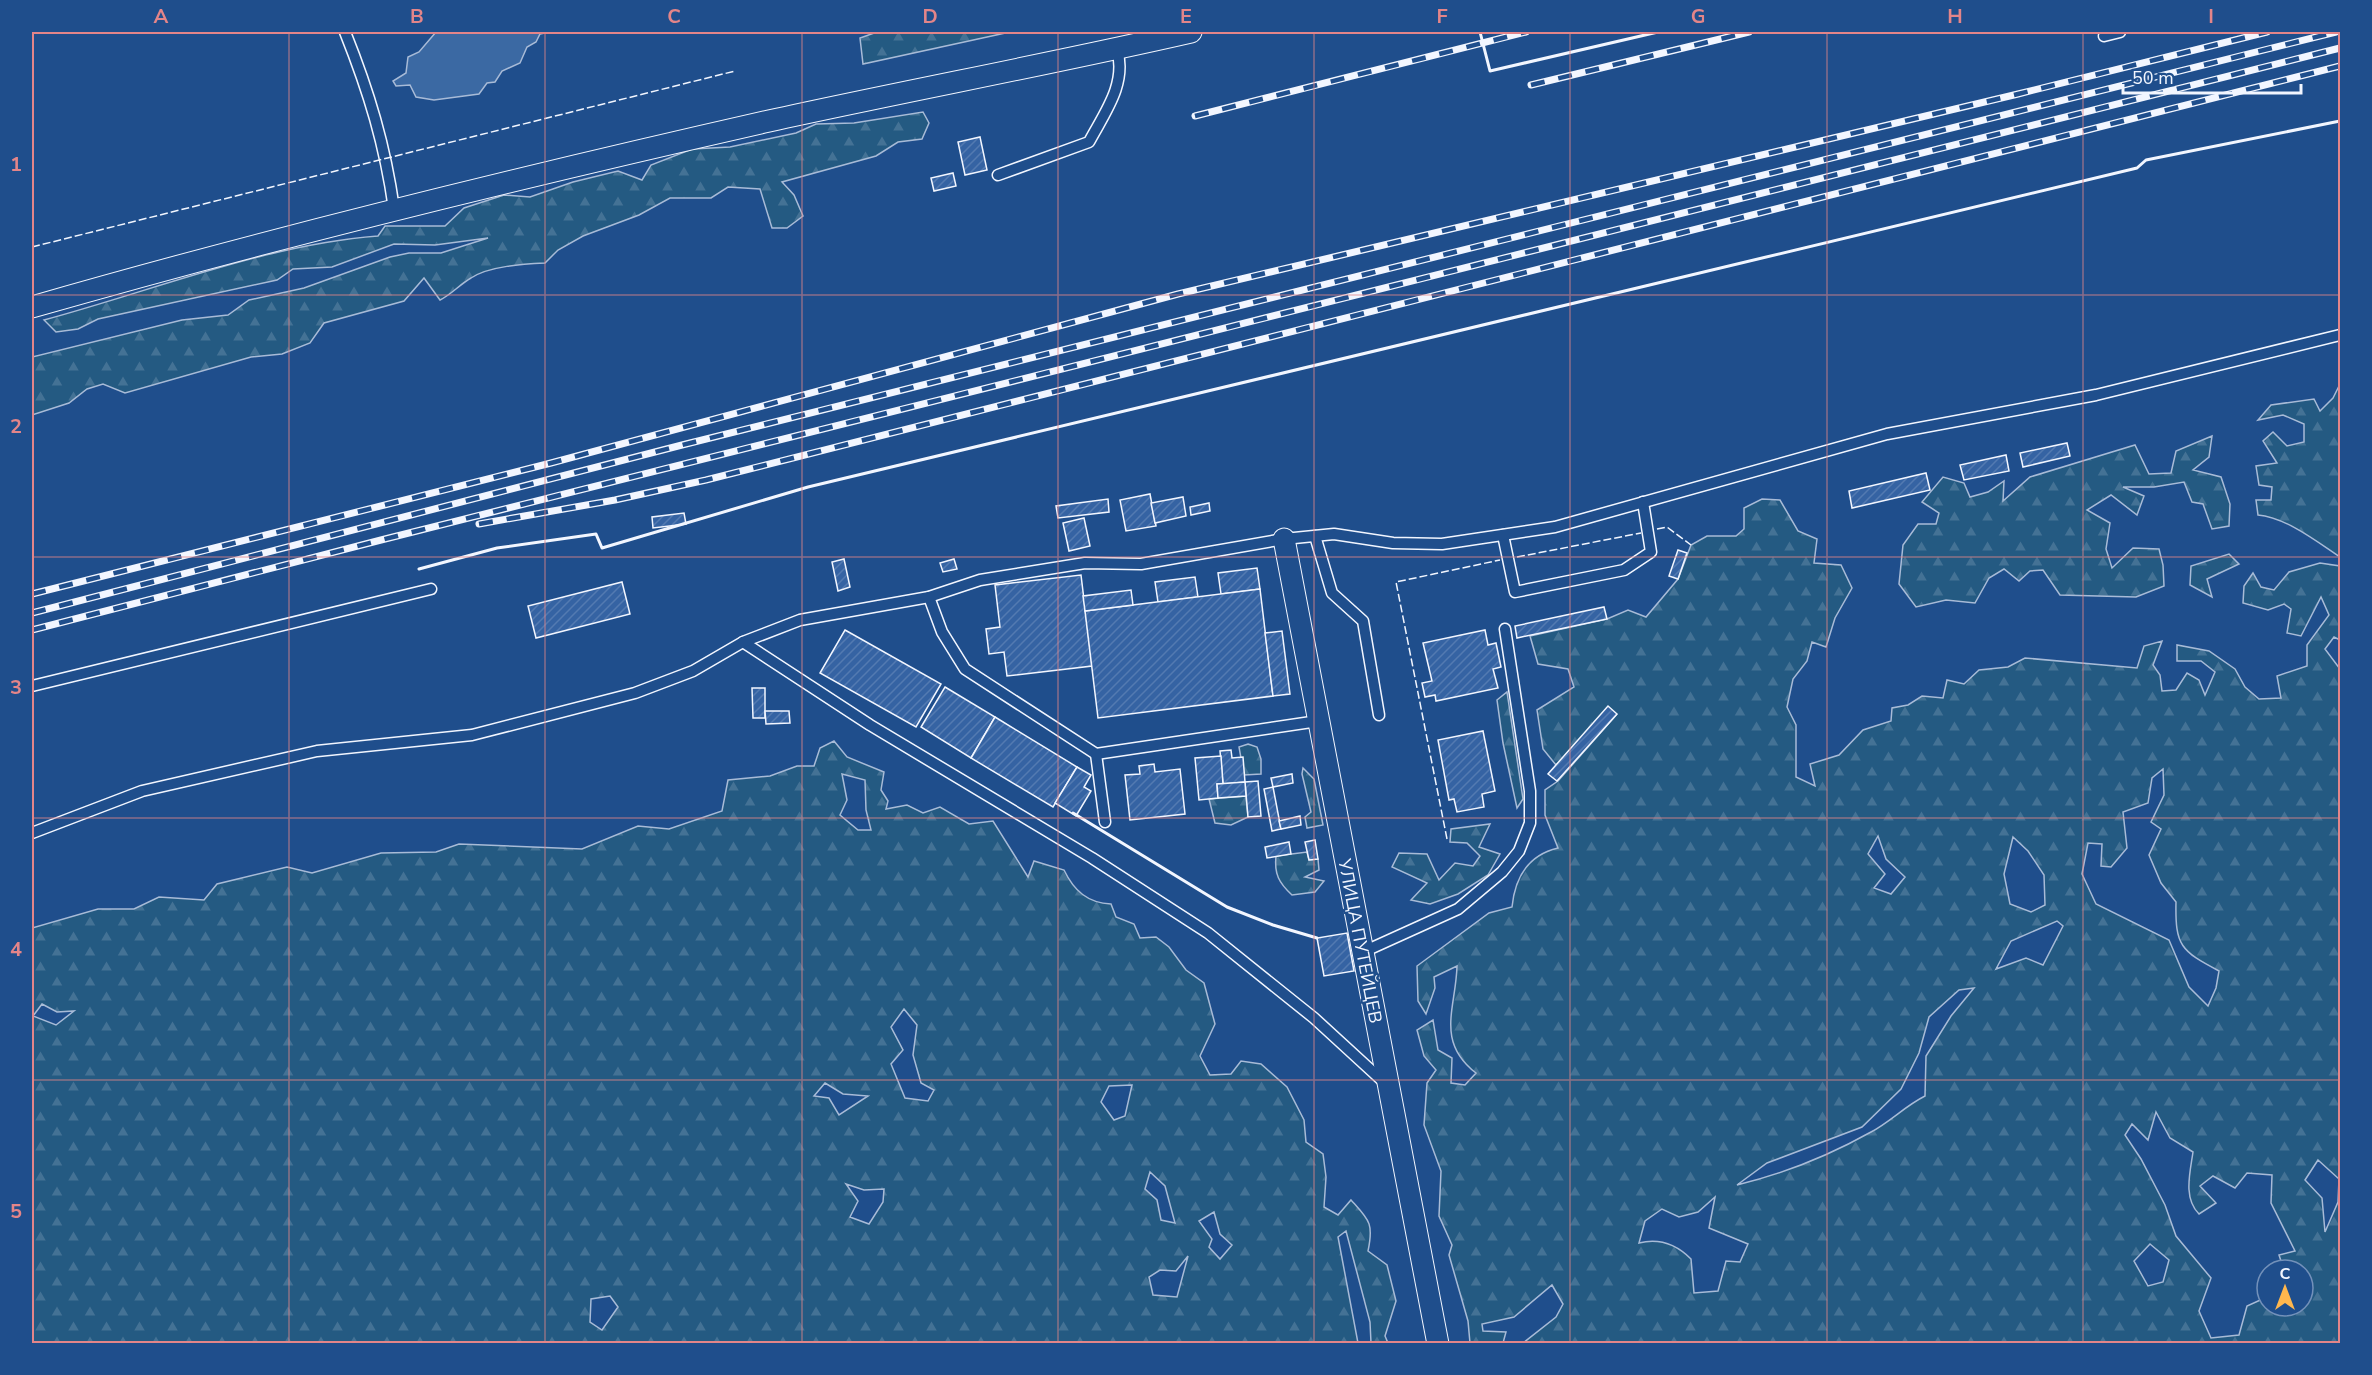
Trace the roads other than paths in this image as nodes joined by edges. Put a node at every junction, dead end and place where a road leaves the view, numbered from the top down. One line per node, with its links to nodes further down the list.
1 (345, 32): 8 (lane)
2 (1191, 32): 4 (street)
3 (2120, 32): 5 (lane)
4 (1150, 36): 6 (street)
5 (2104, 36)
6 (1117, 49): 7 (lane); 8 (street)
7 (998, 175)
8 (393, 209): 9 (street)
9 (32, 307)
10 (2340, 334): 11 (lane)
11 (1643, 502): 12 (lane); 12 (lane)
12 (1503, 535): 13 (lane)
13 (1315, 536): 14 (lane); 20 (lane)
14 (1284, 539): 16 (lane); 21 (street, УЛИЦА ПУТЕЙЦЕВ)
15 (431, 589): 19 (lane)
16 (929, 597): 18 (lane); 22 (lane)
17 (1505, 629): 25 (lane)
18 (744, 642): 24 (lane); 26 (lane)
19 (32, 686)
20 (1379, 715)
21 (1318, 721): 22 (lane); 25 (street, УЛИЦА ПУТЕЙЦЕВ)
22 (1096, 754): 23 (lane)
23 (1105, 822)
24 (32, 832)
25 (1362, 952): 26 (street, УЛИЦА ПУТЕЙЦЕВ)
26 (1388, 1086): 27 (street, УЛИЦА ПУТЕЙЦЕВ)
27 (1438, 1344)

